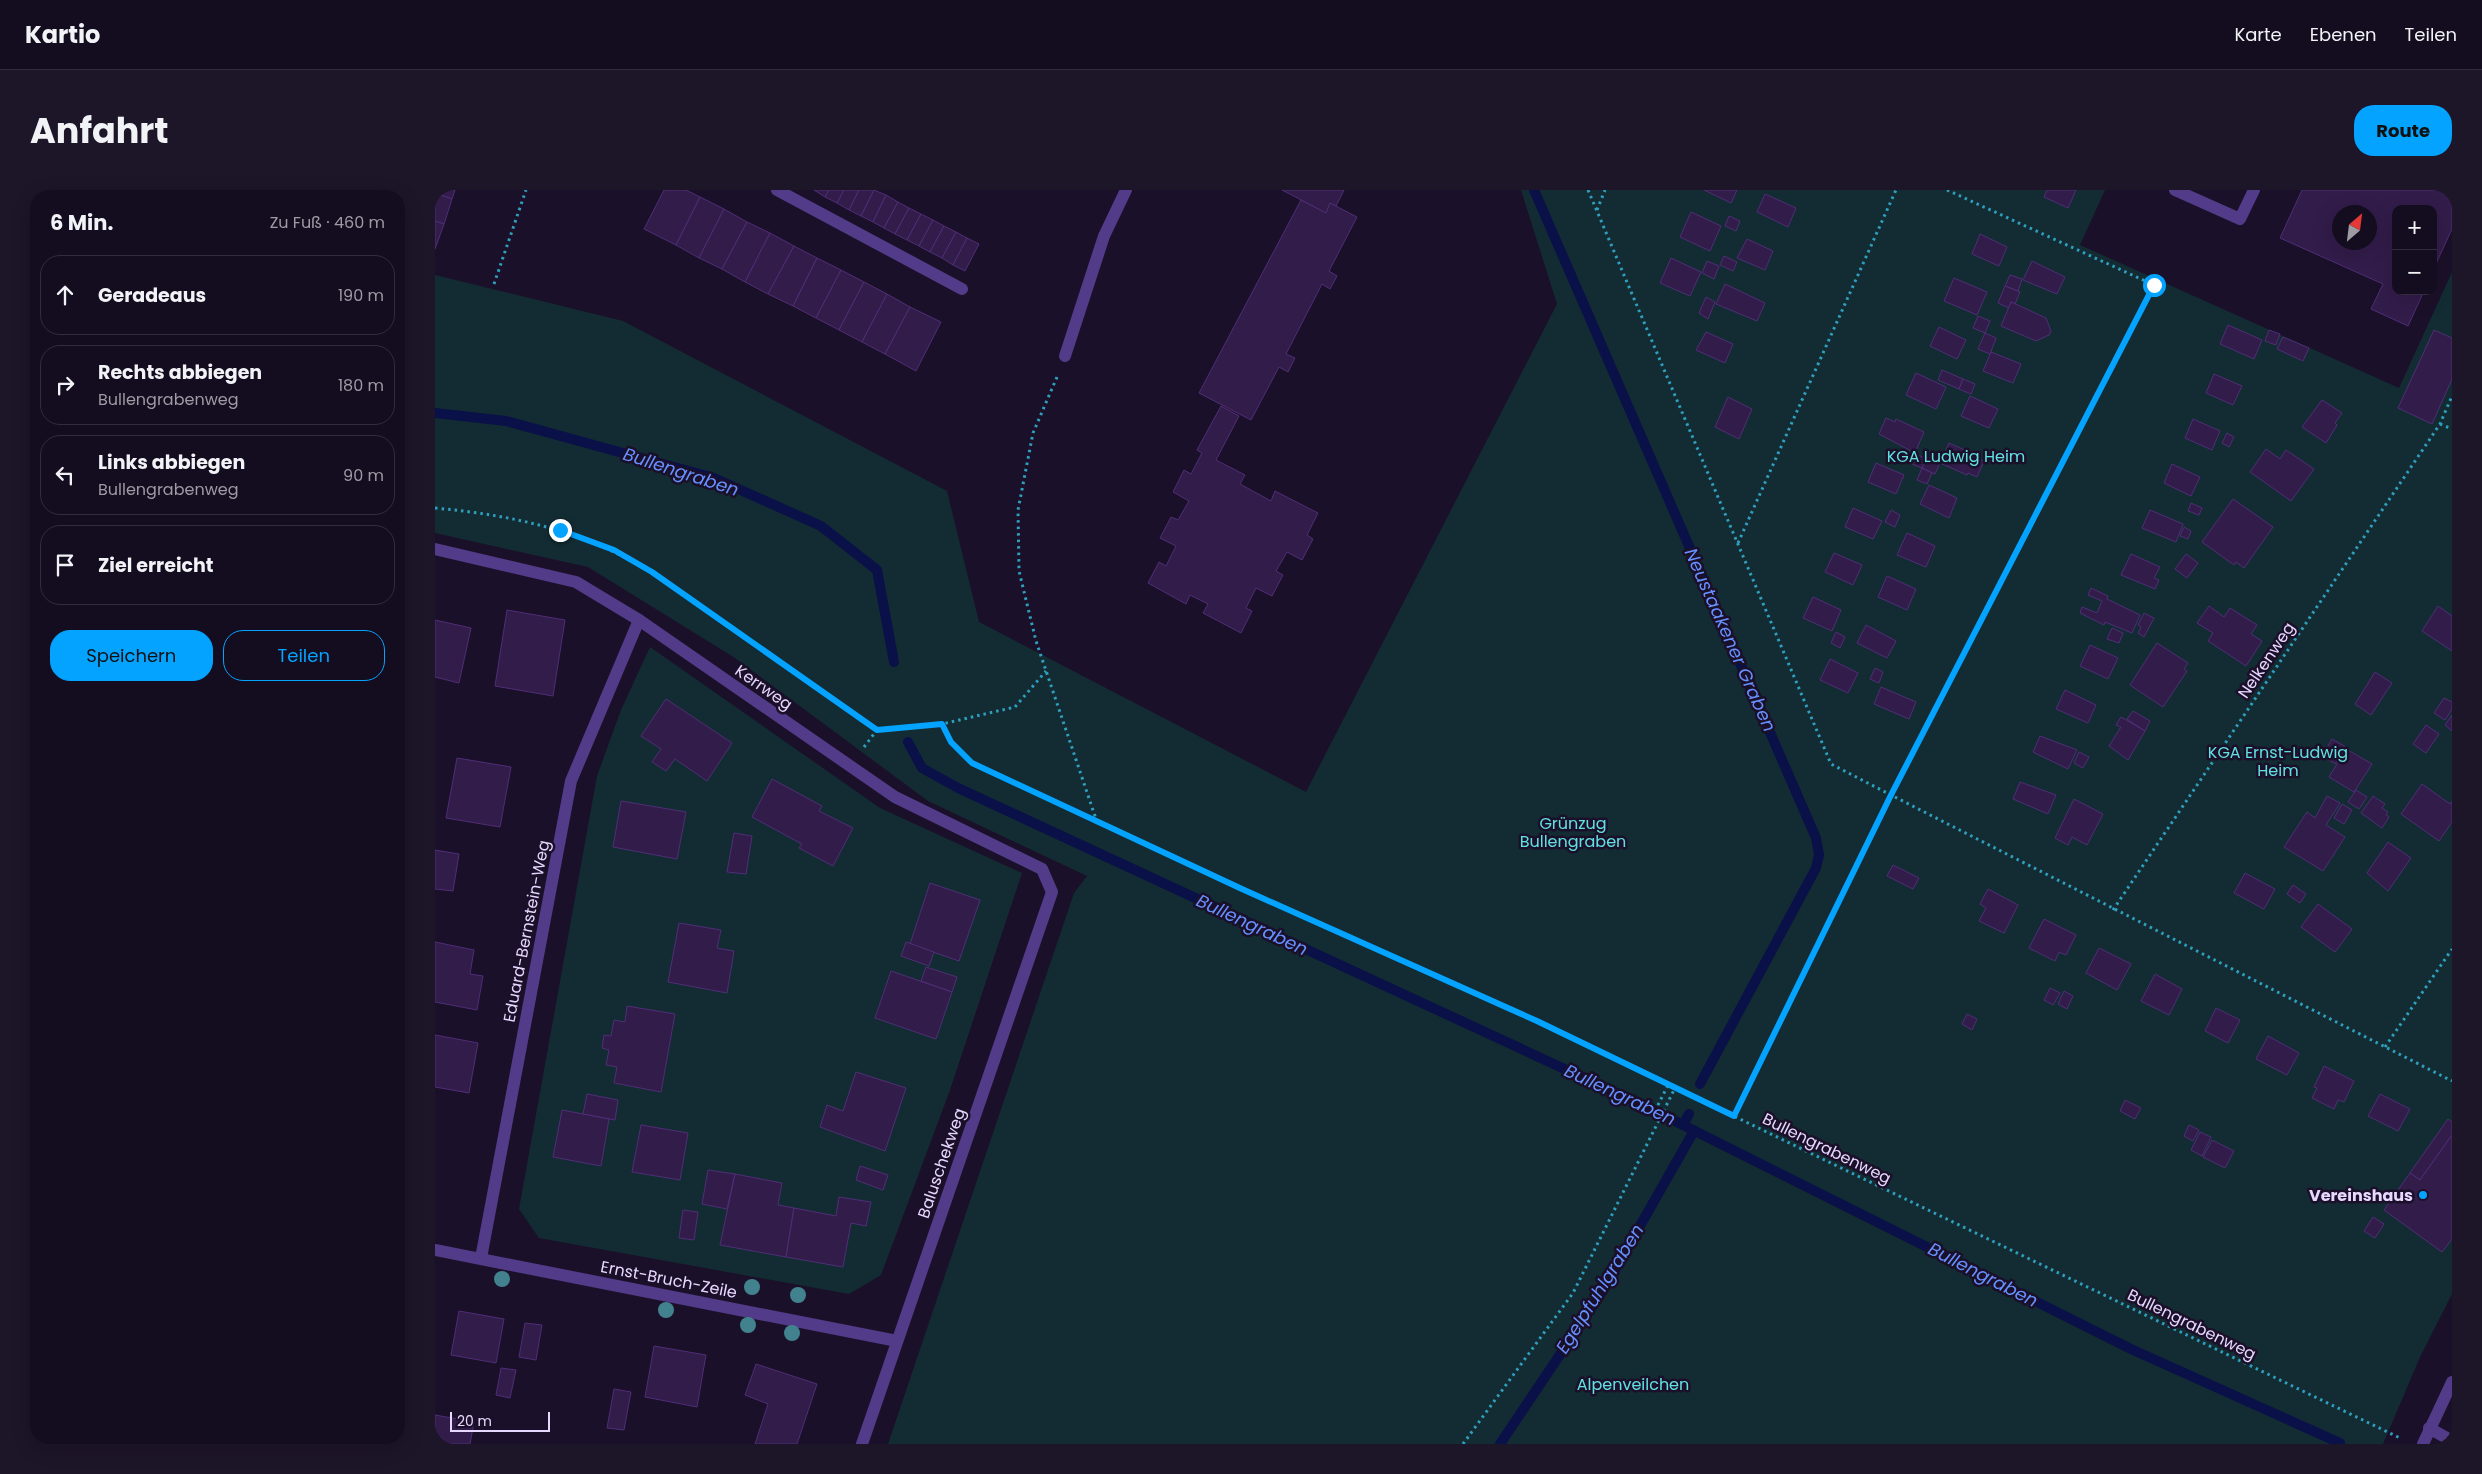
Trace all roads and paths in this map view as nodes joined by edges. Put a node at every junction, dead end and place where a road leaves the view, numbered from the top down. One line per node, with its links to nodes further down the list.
1 (526, 190): 12 (path)
2 (777, 190): 13 (street)
3 (1126, 190): 14 (street)
4 (1588, 190): 11 (path)
5 (1605, 190): 11 (path)
6 (1896, 190): 19 (path)
7 (1947, 190): 10 (path)
8 (2175, 190): 9 (street)
9 (2254, 190)
10 (1955, 191): 24 (path)
11 (1597, 210): 19 (path)
12 (494, 284)
13 (962, 289)
14 (1065, 356): 22 (path)
15 (2452, 396): 16 (path, Nelkenweg)
16 (2440, 424): 17 (path); 27 (path, Nelkenweg)
17 (2452, 429)
18 (435, 508): 23 (path)
19 (1738, 543): 24 (path)
20 (435, 549): 21 (street, Kerrweg)
21 (639, 620): 26 (street, Kerrweg); 36 (street, Eduard-Bernstein-Weg)
22 (1046, 671): 23 (path); 25 (path)
23 (942, 724): 25 (path, Bullengrabenweg)
24 (1891, 795): 27 (path); 34 (path)
25 (1098, 823): 31 (path, Bullengrabenweg)
26 (1052, 892): 37 (street, Baluschekweg)
27 (2113, 910): 29 (path)
28 (2452, 949): 29 (path)
29 (2385, 1048): 30 (path)
30 (2452, 1081)
31 (1669, 1085): 32 (path, Bullengrabenweg); 33 (path)
32 (1675, 1088): 34 (path, Bullengrabenweg); 43 (path)
33 (1655, 1111)
34 (1734, 1116): 40 (path, Bullengrabenweg)
35 (435, 1250): 36 (street, Ernst-Bruch-Zeile)
36 (481, 1258): 37 (street, Ernst-Bruch-Zeile)
37 (897, 1341): 42 (street, Baluschekweg)
38 (2452, 1382): 39 (street)
39 (2429, 1428): 41 (street); 44 (street)
40 (2405, 1441)
41 (2452, 1441)
42 (862, 1444)
43 (1463, 1444)
44 (2423, 1444)

